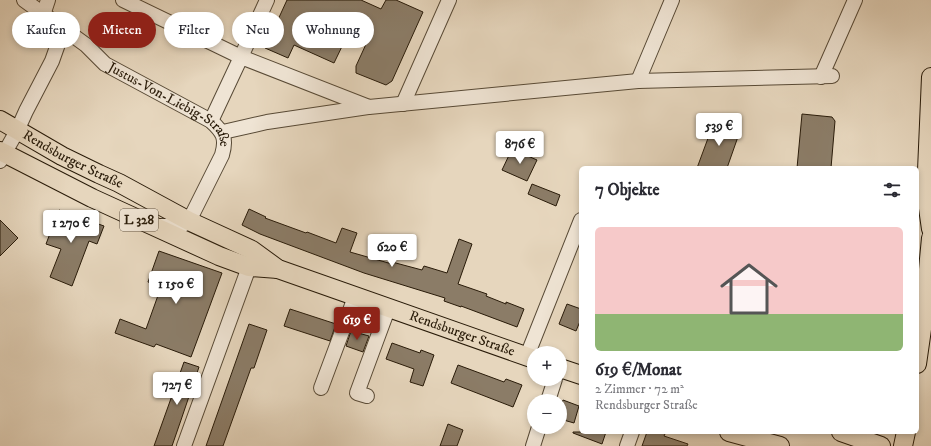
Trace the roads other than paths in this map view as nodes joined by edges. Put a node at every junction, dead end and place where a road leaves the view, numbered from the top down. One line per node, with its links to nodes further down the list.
1 (24, 0): 8 (street, Justus-Von-Liebig-Straße)
2 (48, 0): 9 (street)
3 (124, 0): 12 (street)
4 (267, 0): 12 (street)
5 (449, 0): 15 (street)
6 (855, 0): 14 (street)
7 (668, 1): 14 (street)
8 (39, 12)
9 (44, 12)
10 (80, 41): 18 (street, Justus-Von-Liebig-Straße)
11 (57, 48): 19 (street)
12 (241, 57): 16 (street); 18 (street)
13 (931, 77): 22 (main road)
14 (638, 81): 15 (street)
15 (403, 104): 16 (street)
16 (369, 107): 20 (street)
17 (0, 120): 19 (main road, L 328)
18 (211, 121): 20 (street, Justus-Von-Liebig-Straße)
19 (17, 131): 21 (street, Rendsburger Straße); 24 (main road, Rendsburger Straße / L 328)
20 (223, 132): 24 (street, Justus-Von-Liebig-Straße)
21 (2, 155): 25 (main road, Rendsburger Straße / L 328)
22 (928, 194): 23 (main road); 27 (main road)
23 (919, 219)
24 (189, 221): 25 (street, Rendsburger Straße); 29 (street); 31 (main road, Rendsburger Straße / L 328)
25 (151, 226): 29 (main road, Rendsburger Straße / L 328)
26 (579, 226): 34 (street)
27 (931, 229)
28 (931, 238): 35 (main road)
29 (203, 249): 30 (main road, Rendsburger Straße / L 328)
30 (249, 267): 31 (main road, Rendsburger Straße / L 328); 47 (street)
31 (278, 269): 32 (main road, Rendsburger Straße / L 328)
32 (355, 297): 33 (main road, Rendsburger Straße / L 328); 39 (street)
33 (388, 308): 36 (main road, Rendsburger Straße / L 328); 40 (street)
34 (535, 346)
35 (919, 350)
36 (527, 357)
37 (567, 370): 38 (main road)
38 (579, 374)
39 (321, 388)
40 (367, 396)
41 (536, 434): 48 (street)
42 (631, 434): 49 (street)
43 (736, 434): 50 (main road)
44 (848, 434): 46 (main road)
45 (906, 434): 51 (main road)
46 (877, 442)
47 (184, 446)
48 (532, 446)
49 (627, 446)
50 (780, 446)
51 (903, 446)

